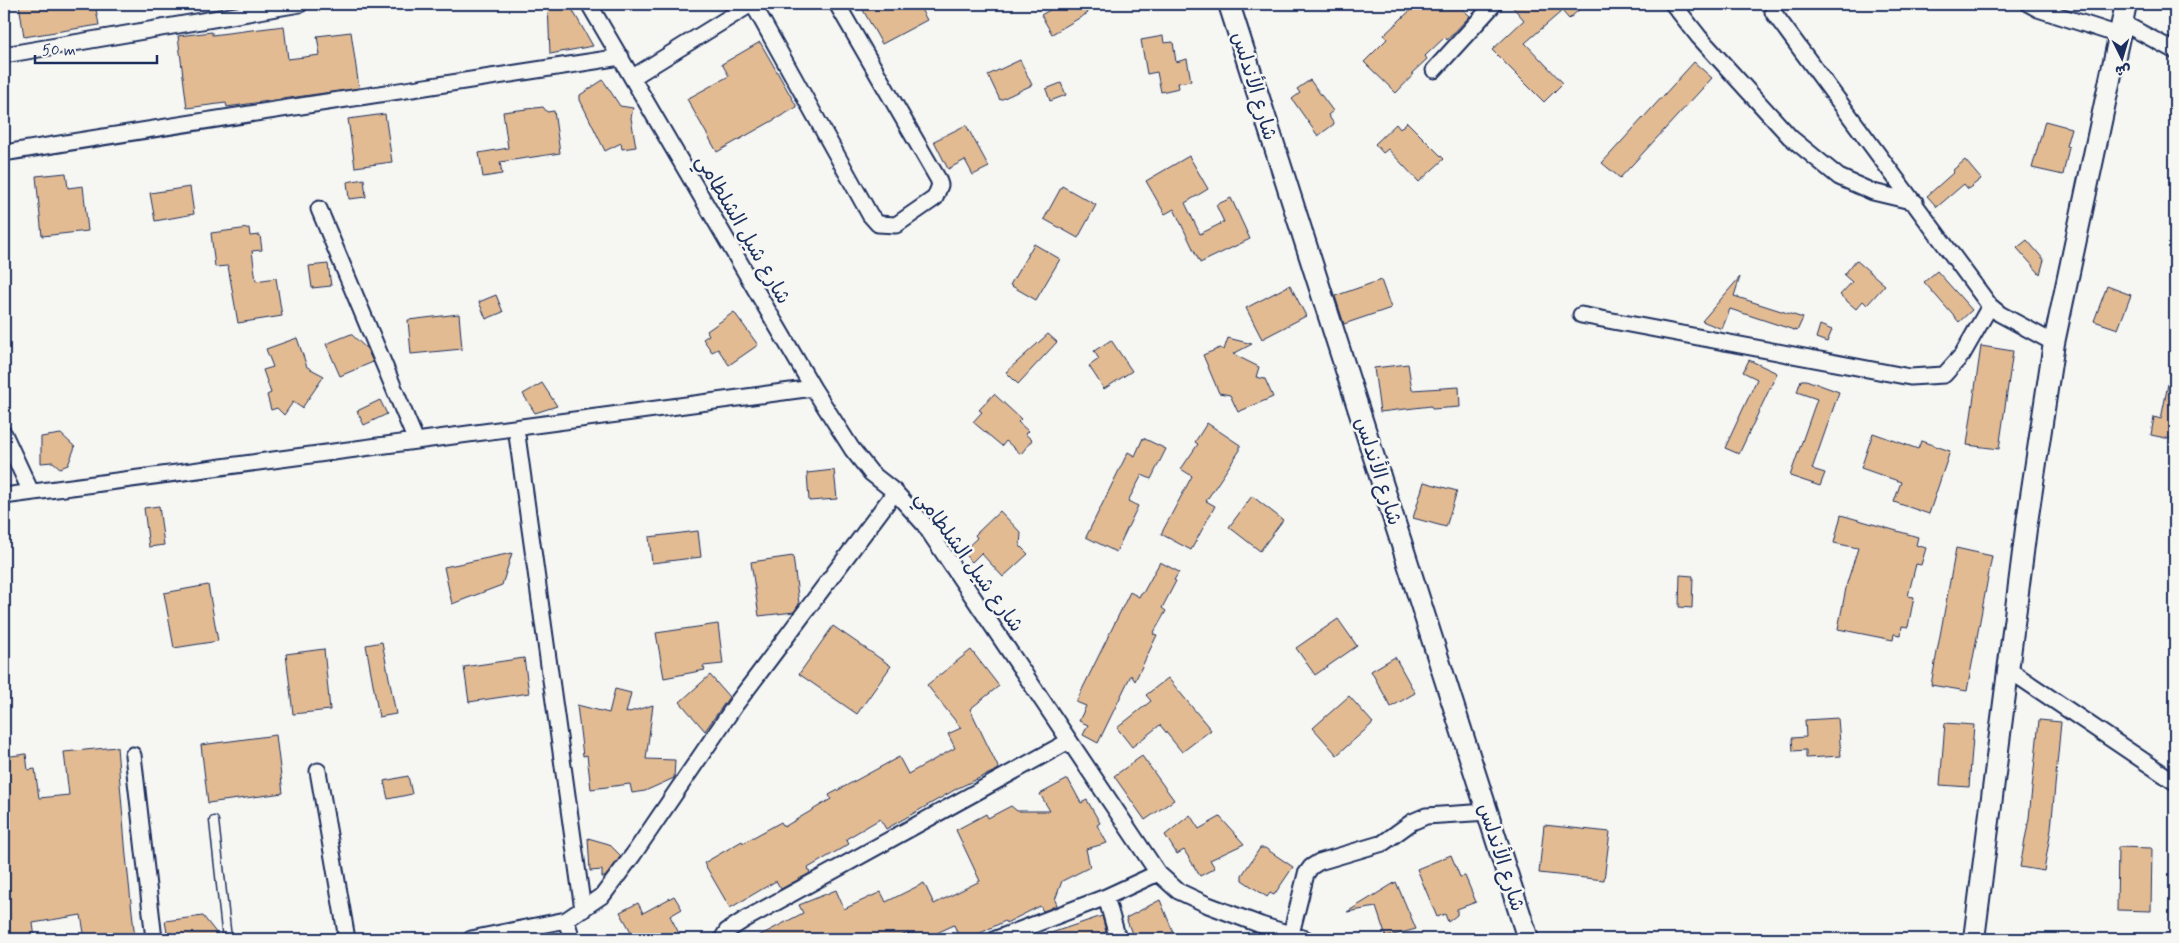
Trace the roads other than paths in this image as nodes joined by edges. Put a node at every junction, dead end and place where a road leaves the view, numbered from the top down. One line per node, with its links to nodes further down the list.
1 (300, 4): 12 (street)
2 (589, 4): 13 (street, شارع شيل الشلطامي)
3 (752, 4): 4 (street); 15 (street)
4 (837, 4)
5 (1229, 4): 34 (main road, شارع الأندلس)
6 (1494, 4): 14 (street)
7 (1673, 4): 17 (street)
8 (2029, 4): 10 (street)
9 (1773, 12): 17 (street)
10 (2122, 20): 11 (street); 21 (main road)
11 (2175, 51)
12 (4, 55)
13 (621, 57): 15 (street, شارع شيل الشلطامي); 16 (street)
14 (1434, 70)
15 (633, 76): 22 (street, شارع شيل الشلطامي)
16 (4, 153)
17 (1915, 202): 19 (street)
18 (319, 209): 25 (street)
19 (1990, 306): 20 (street); 21 (street)
20 (1581, 315)
21 (2054, 343): 29 (main road)
22 (813, 388): 23 (street); 27 (street, شارع شيل الشلطامي)
23 (516, 428): 25 (street); 38 (street)
24 (4, 434): 26 (street)
25 (416, 441): 26 (street)
26 (31, 492): 28 (street)
27 (895, 492): 30 (street, شارع شيل الشلطامي); 38 (street)
28 (4, 496)
29 (2009, 670): 33 (street); 50 (main road)
30 (1070, 741): 36 (street, شارع شيل الشلطامي); 46 (street)
31 (133, 755): 41 (street)
32 (318, 771): 43 (street)
33 (2175, 782)
34 (1488, 812): 40 (street); 49 (main road, شارع الأندلس)
35 (214, 822): 42 (lane)
36 (1158, 873): 37 (street); 40 (street, شارع شيل الشلطامي)
37 (1106, 897): 47 (street); 48 (street)
38 (583, 910): 39 (street)
39 (566, 920): 44 (street); 45 (street)
40 (1298, 937)
41 (154, 939)
42 (227, 939)
43 (347, 939)
44 (471, 939)
45 (572, 939)
46 (722, 939)
47 (996, 939)
48 (1118, 939)
49 (1528, 939)
50 (1974, 939)

